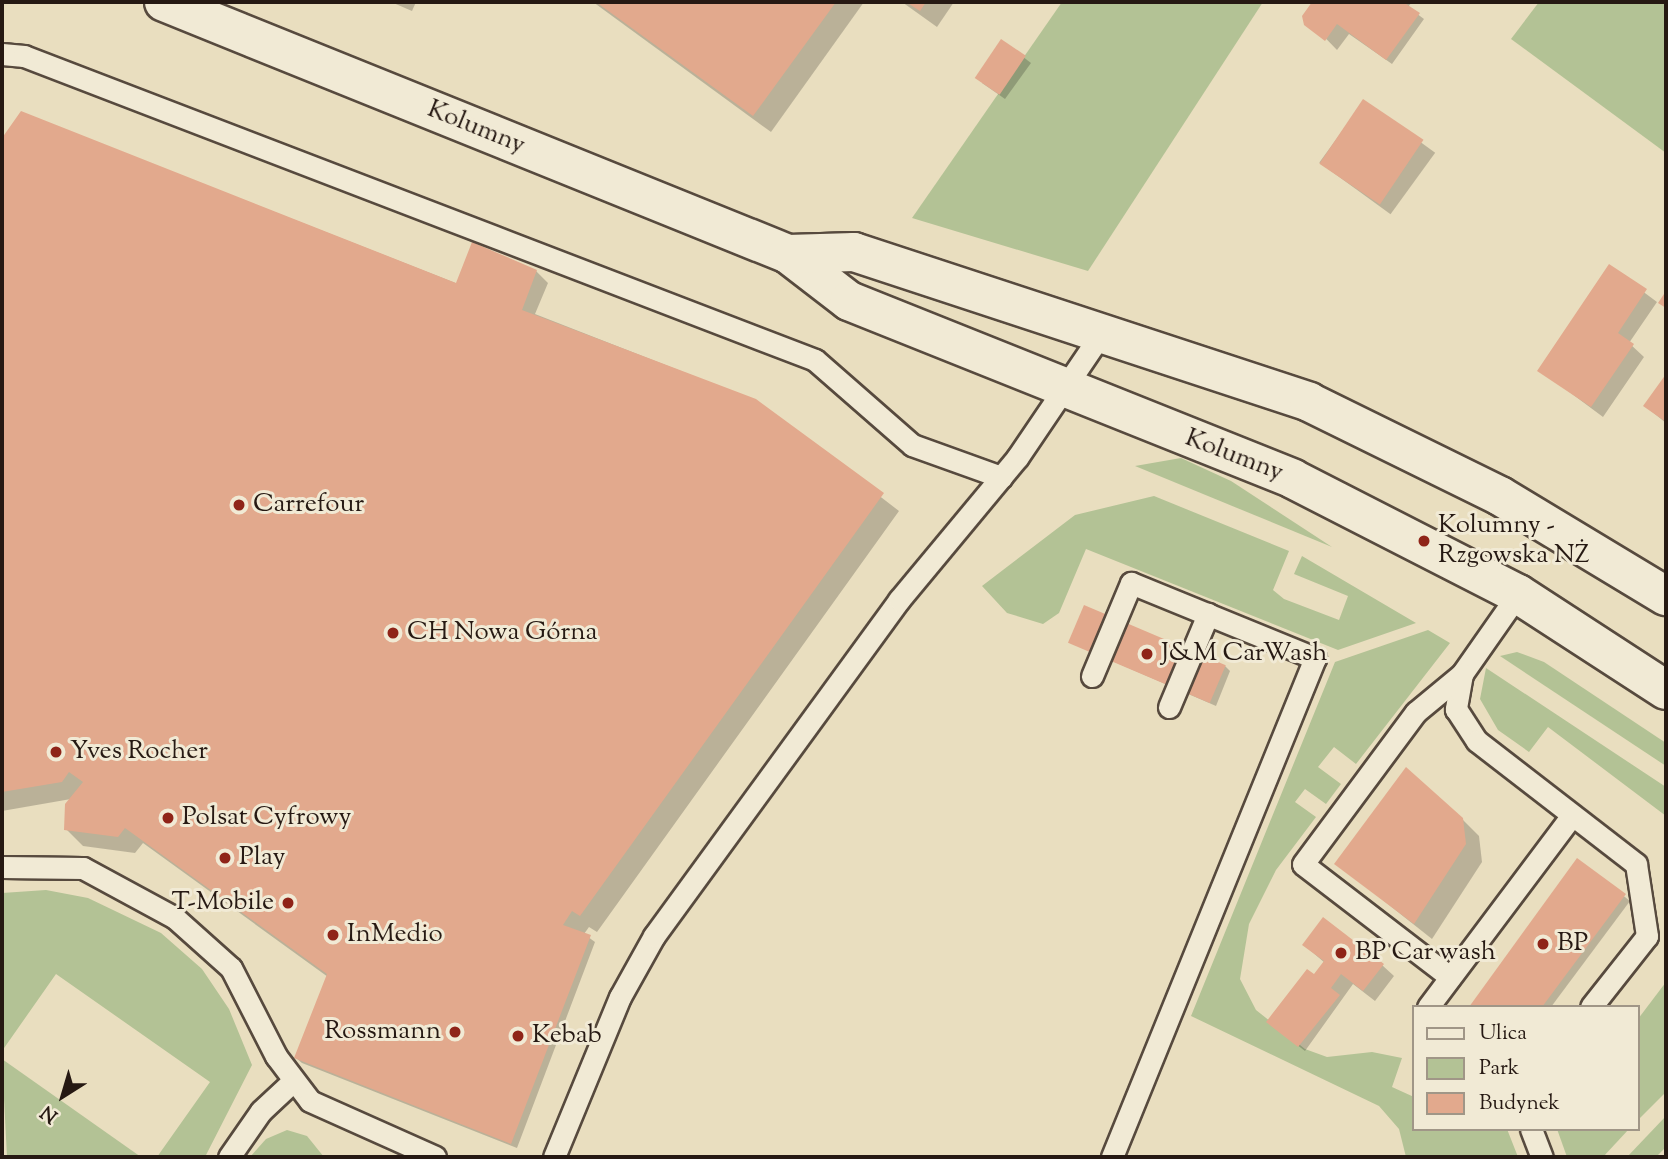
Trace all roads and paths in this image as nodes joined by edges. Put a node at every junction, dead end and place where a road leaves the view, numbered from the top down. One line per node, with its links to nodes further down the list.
1 (164, 2): 3 (street, Kolumny)
2 (2, 54): 6 (lane)
3 (788, 254): 4 (street, Kolumny); 5 (street, Kolumny)
4 (1103, 331): 5 (lane); 8 (street, Kolumny)
5 (1069, 388): 6 (lane); 7 (street, Kolumny)
6 (1001, 477): 23 (lane)
7 (1518, 594): 10 (lane); 12 (street, Kolumny)
8 (1666, 596)
9 (1208, 614): 11 (lane); 13 (lane); 24 (lane)
10 (1462, 674): 14 (lane); 16 (lane)
11 (1092, 676)
12 (1666, 690)
13 (1169, 708)
14 (1572, 815): 16 (lane); 18 (lane)
15 (2, 867): 19 (lane)
16 (1450, 977): 17 (lane)
17 (1429, 1005)
18 (1593, 1005)
19 (292, 1082): 21 (lane); 22 (lane)
20 (1532, 1131): 25 (lane)
21 (229, 1157)
22 (435, 1157)
23 (554, 1157)
24 (1112, 1157)
25 (1542, 1157)

